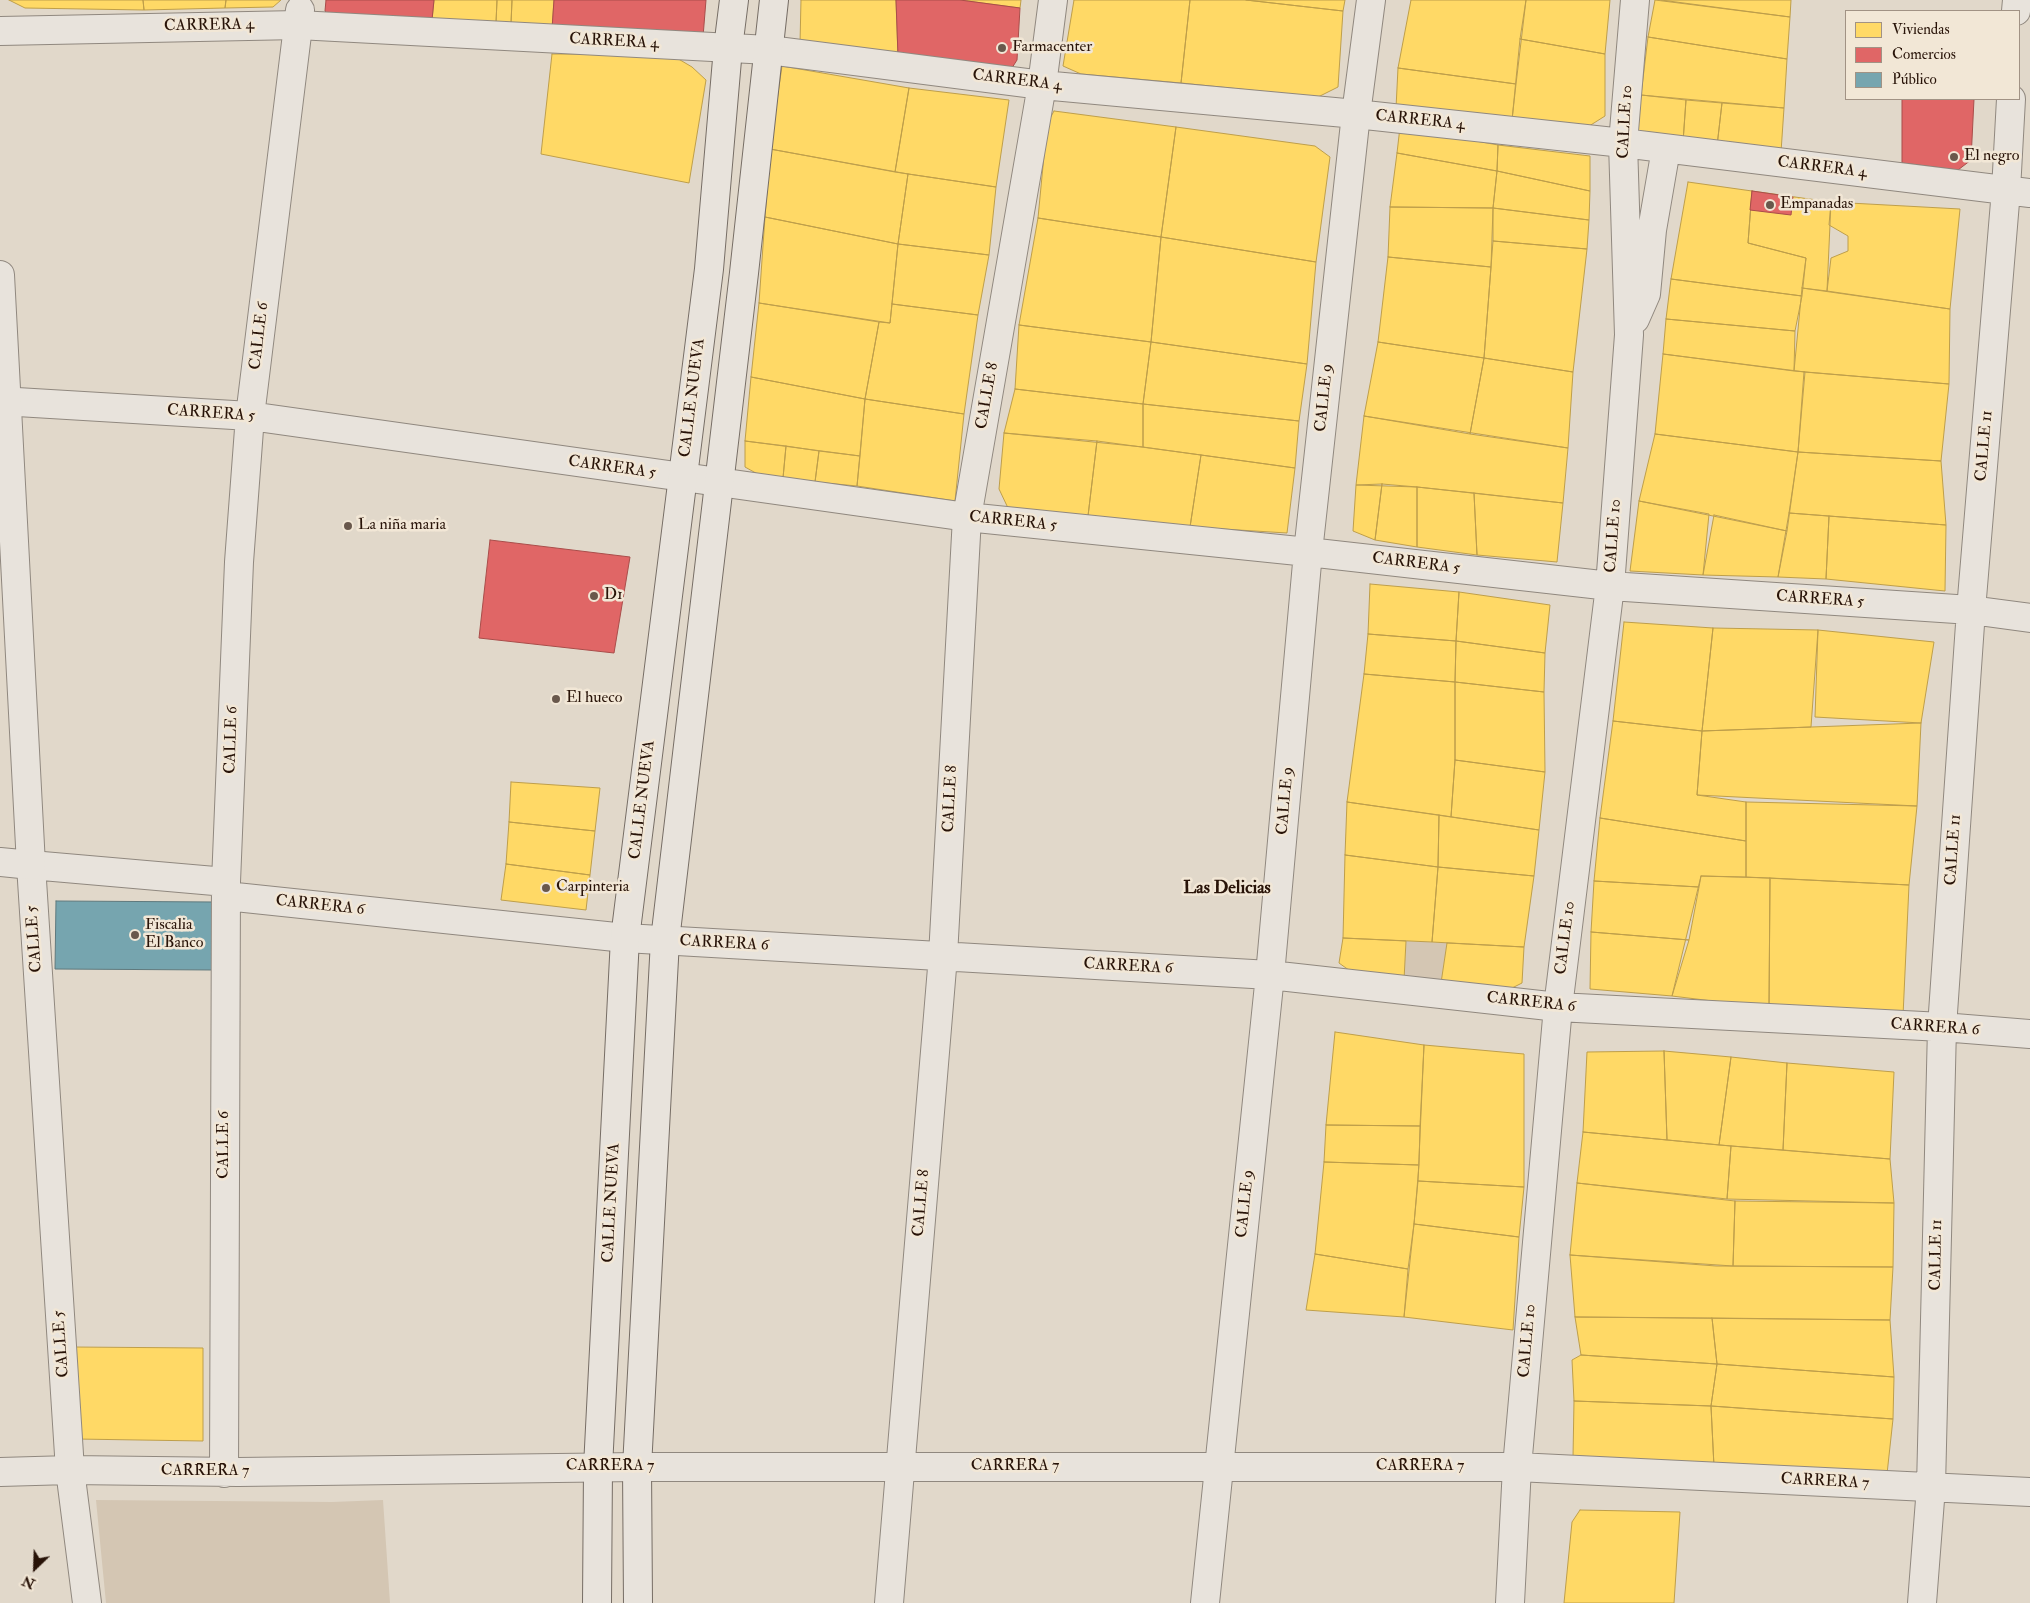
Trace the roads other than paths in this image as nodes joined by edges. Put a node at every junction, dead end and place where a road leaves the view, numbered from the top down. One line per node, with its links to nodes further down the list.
1 (734, 0): 8 (street, CALLE NUEVA)
2 (774, 0): 9 (street)
3 (1053, 0): 10 (street, CALLE 8)
4 (1371, 0): 12 (street, CALLE 9)
5 (1635, 0): 13 (street, CALLE 10)
6 (299, 18): 7 (street, CARRERA 4); 8 (street, CARRERA 4); 21 (street, CALLE 6)
7 (0, 31)
8 (728, 48): 9 (street, CARRERA 4); 16 (street, CALLE NUEVA)
9 (769, 50): 10 (street, CARRERA 4); 17 (street)
10 (1042, 85): 12 (street, CARRERA 4); 24 (street, CALLE 8)
11 (2011, 100): 15 (street, CALLE 11)
12 (1356, 114): 13 (street, CARRERA 4); 25 (street, CALLE 9)
13 (1623, 143): 14 (street, CARRERA 4); 19 (street, CALLE 10)
14 (1666, 149): 15 (street, CARRERA 4); 19 (street, CALLE 10)
15 (2018, 191): 27 (street, CALLE 11)
16 (709, 269): 17 (street); 22 (street, CALLE NUEVA)
17 (744, 274): 23 (street)
18 (0, 275): 20 (street, CALLE 5)
19 (1629, 334): 26 (street, CALLE 10)
20 (3, 401): 21 (street, CARRERA 5); 30 (street, CALLE 5)
21 (250, 416): 22 (street, CARRERA 5); 31 (street, CALLE 6)
22 (683, 478): 23 (street, CARRERA 5); 32 (street, CALLE NUEVA)
23 (720, 482): 24 (street, CARRERA 5); 33 (street)
24 (968, 517): 25 (street, CARRERA 5); 34 (street, CALLE 8)
25 (1308, 552): 26 (street, CARRERA 5); 35 (street, CALLE 9)
26 (1610, 586): 27 (street, CARRERA 5); 36 (street, CALLE 10)
27 (1971, 610): 28 (street, CARRERA 5); 37 (street, CALLE 11)
28 (2030, 618)
29 (0, 862): 30 (street, CARRERA 6)
30 (31, 865): 31 (street, CARRERA 6); 44 (street, CALLE 5)
31 (226, 889): 32 (street, CARRERA 6); 46 (street, CALLE 6)
32 (625, 938): 33 (street, CARRERA 6); 39 (street, CALLE NUEVA)
33 (665, 940): 34 (street, CARRERA 6); 40 (street)
34 (942, 956): 35 (street, CARRERA 6); 41 (street, CALLE 8)
35 (1270, 975): 36 (street, CARRERA 6); 43 (street, CALLE 9)
36 (1558, 1007): 37 (street, CARRERA 6); 42 (street, CALLE 10)
37 (1942, 1027): 38 (street, CARRERA 6); 47 (street, CALLE 11)
38 (2030, 1034)
39 (598, 1467): 40 (street, CARRERA 7); 46 (street, CARRERA 7); 50 (street, CALLE NUEVA)
40 (637, 1467): 41 (street, CARRERA 7); 51 (street)
41 (900, 1467): 43 (street, CARRERA 7); 52 (street, CALLE 8)
42 (1517, 1467): 43 (street, CARRERA 7); 47 (street, CARRERA 7); 54 (street, CALLE 10)
43 (1219, 1468): 53 (street, CALLE 9)
44 (70, 1470): 45 (street, CARRERA 7); 46 (street, CARRERA 7); 49 (street, CALLE 5)
45 (0, 1472)
46 (224, 1473)
47 (1931, 1487): 48 (street, CARRERA 7); 55 (street, CALLE 11)
48 (2030, 1492)
49 (87, 1603)
50 (597, 1603)
51 (638, 1603)
52 (889, 1603)
53 (1205, 1603)
54 (1510, 1603)
55 (1922, 1603)

